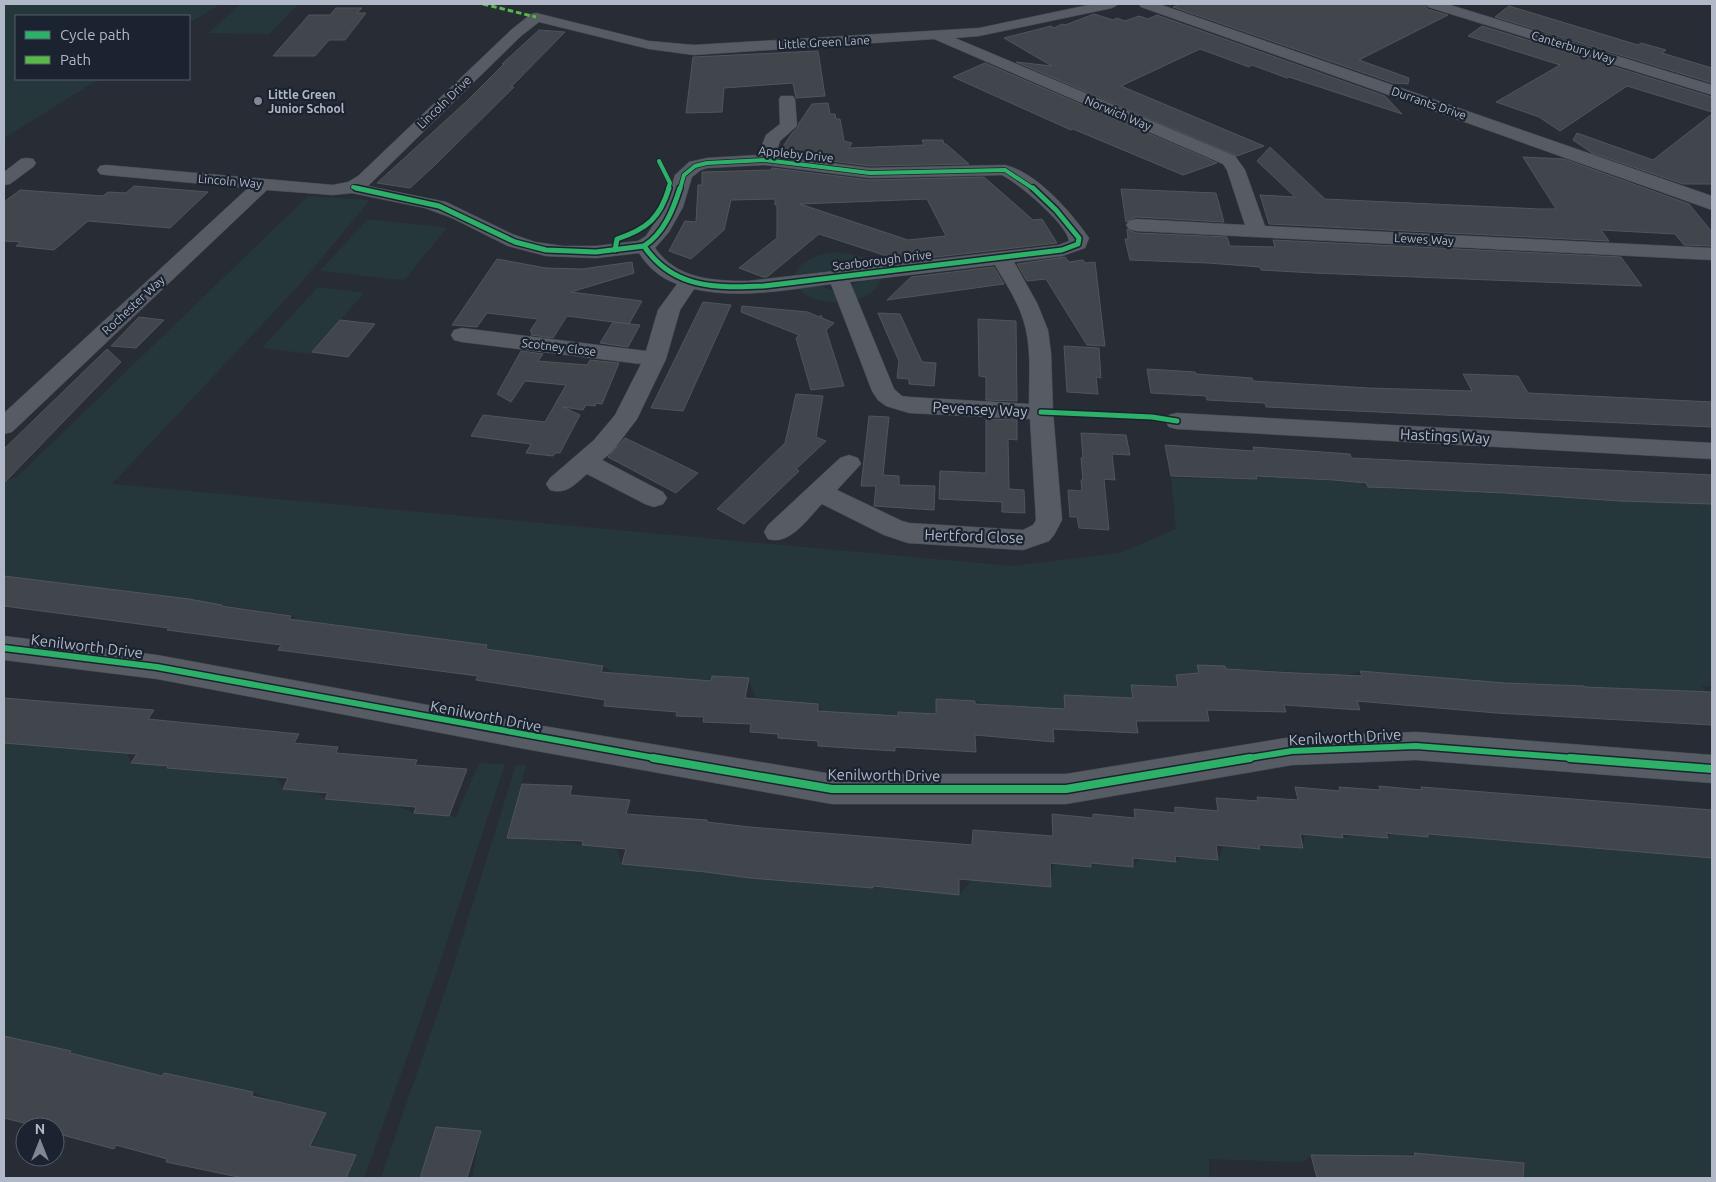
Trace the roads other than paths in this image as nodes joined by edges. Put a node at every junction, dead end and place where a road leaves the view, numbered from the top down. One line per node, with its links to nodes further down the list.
1 (1112, 4): 5 (street, Little Green Lane)
2 (1146, 4): 15 (street, Durrants Drive)
3 (1433, 4): 6 (street, Canterbury Way)
4 (536, 17): 5 (street, Little Green Lane); 13 (street, Lincoln Drive)
5 (937, 36): 17 (street, Norwich Way)
6 (1712, 90)
7 (787, 99): 8 (street)
8 (765, 160): 14 (street, Appleby Drive); 18 (street, Appleby Drive)
9 (27, 163): 11 (street)
10 (106, 170): 12 (street, Lincoln Way)
11 (4, 180)
12 (263, 184): 13 (street, Lincoln Way); 27 (street, Rochester Way)
13 (353, 187): 18 (street)
14 (1046, 200): 20 (street, Scarborough Drive)
15 (1711, 202)
16 (1136, 225): 17 (street, Lewes Way)
17 (1257, 231): 19 (street, Lewes Way)
18 (644, 246): 22 (street, Scarborough Drive)
19 (1712, 254)
20 (1001, 257): 21 (street, Scarborough Drive); 25 (street, Pevensey Way)
21 (838, 278): 22 (street, Scarborough Drive); 25 (street, Pevensey Way)
22 (690, 282): 24 (street)
23 (462, 335): 24 (street, Scotney Close)
24 (655, 358): 29 (street)
25 (1041, 412): 32 (street, Hertford Close)
26 (1177, 420): 28 (street, Hastings Way)
27 (4, 426)
28 (1712, 452)
29 (585, 462): 31 (street); 33 (street)
30 (850, 464): 32 (street)
31 (559, 484)
32 (820, 492): 34 (street)
33 (654, 498)
34 (777, 532)
35 (4, 648): 36 (street, Kenilworth Drive)
36 (1712, 769)

